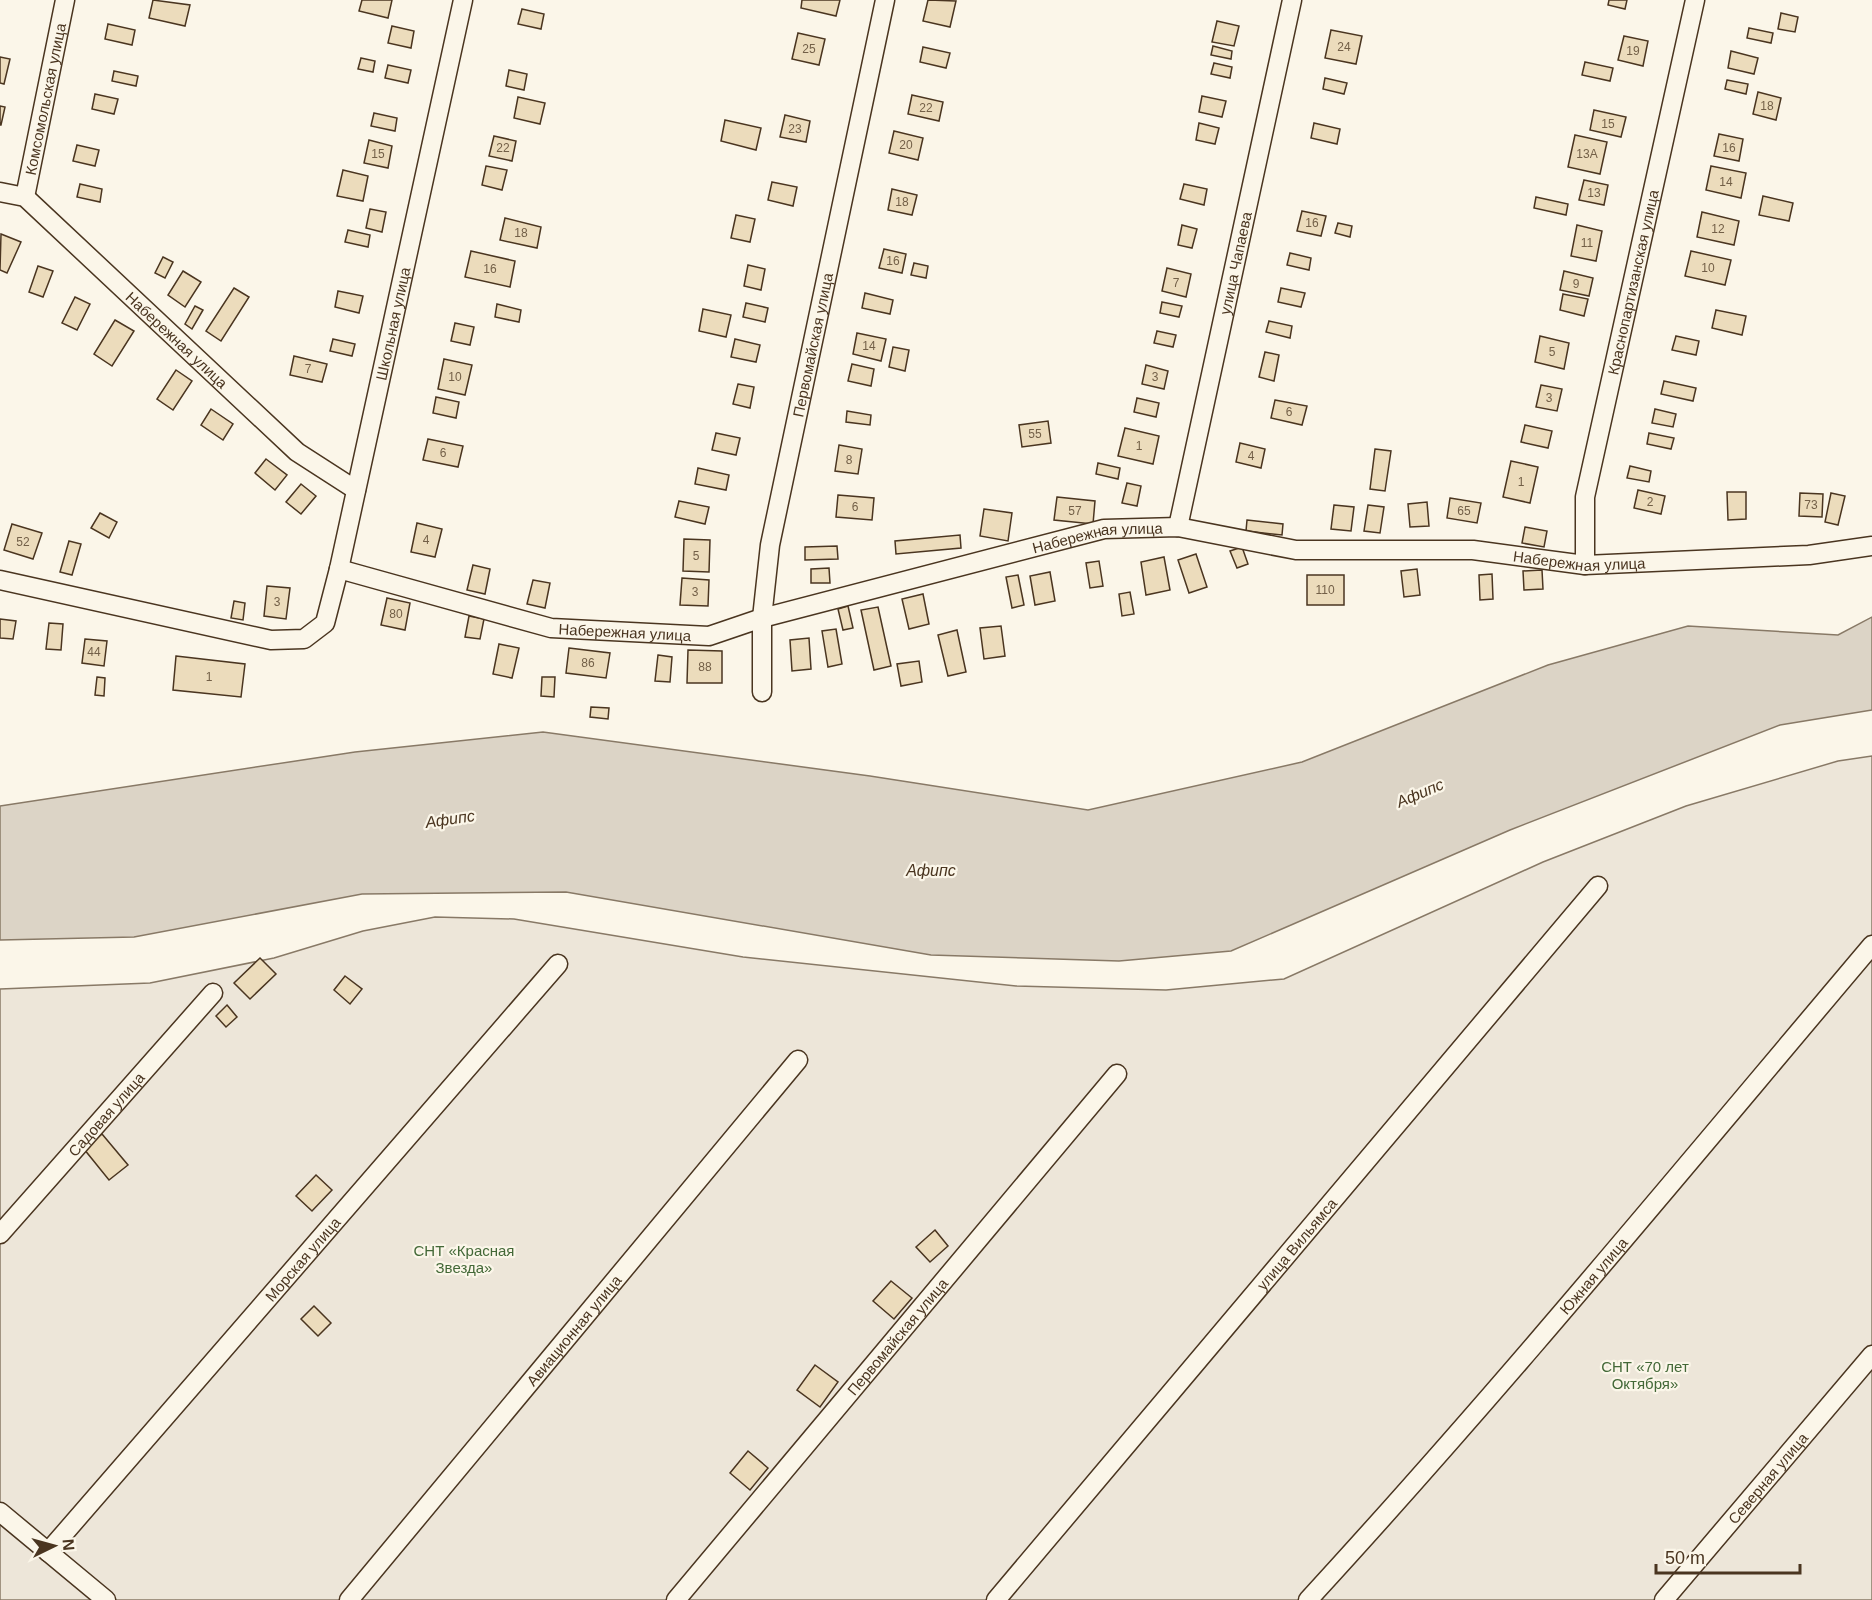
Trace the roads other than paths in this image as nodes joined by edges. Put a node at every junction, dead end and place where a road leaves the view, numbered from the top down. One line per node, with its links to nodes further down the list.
1 (66, 0): 7 (street, Комсомольская улица)
2 (463, 0): 8 (street, Школьная улица)
3 (885, 0): 14 (street, Первомайская улица)
4 (1292, 0): 9 (street, улица Чапаева)
5 (1695, 0): 11 (street, Краснопартизанская улица)
6 (0, 192): 7 (street)
7 (25, 197): 8 (street, Набережная улица)
8 (356, 490): 12 (street, Школьная улица)
9 (1178, 526): 11 (street, Набережная улица); 14 (street, Набережная улица)
10 (1872, 546): 11 (street, Набережная улица)
11 (1585, 565)
12 (339, 569): 13 (street, Школьная улица); 14 (street, Набережная улица)
13 (0, 580)
14 (762, 618): 15 (street, Первомайская улица)
15 (762, 692)
16 (1598, 886): 29 (street, улица Вильямса)
17 (1872, 945): 30 (street, Южная улица)
18 (558, 964): 25 (street, Морская улица)
19 (213, 993): 22 (street, Садовая улица)
20 (798, 1060): 27 (street, Авиационная улица)
21 (1117, 1074): 28 (street, Первомайская улица)
22 (0, 1234)
23 (1872, 1355): 31 (street, Северная улица)
24 (0, 1512): 25 (street)
25 (48, 1552): 26 (street)
26 (106, 1600)
27 (349, 1600)
28 (676, 1600)
29 (996, 1600)
30 (1308, 1600)
31 (1664, 1600)

